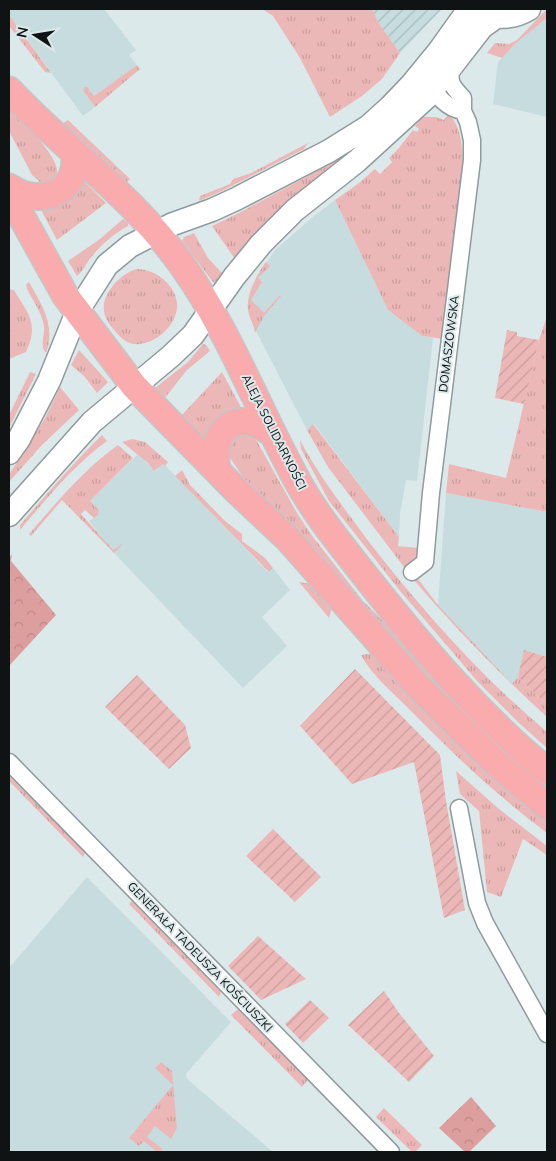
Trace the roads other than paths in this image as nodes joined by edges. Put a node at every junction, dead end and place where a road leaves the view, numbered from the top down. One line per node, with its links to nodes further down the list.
1 (469, 9): 4 (street)
2 (528, 9): 3 (street)
3 (487, 13): 4 (street)
4 (445, 59): 5 (street); 7 (street, DOMASZOWSKA); 11 (street)
5 (434, 89): 7 (street); 12 (street)
6 (9, 90): 8 (main road, ALEJA SOLIDARNOŚCI)
7 (463, 111): 19 (street, DOMASZOWSKA)
8 (74, 152): 9 (main road); 11 (main road, ALEJA SOLIDARNOŚCI)
9 (9, 187)
10 (9, 194): 13 (main road)
11 (156, 233): 12 (main road, ALEJA SOLIDARNOŚCI); 13 (street)
12 (211, 310): 14 (street); 15 (main road, ALEJA SOLIDARNOŚCI)
13 (77, 312): 14 (main road); 16 (street)
14 (134, 386): 17 (main road); 18 (street)
15 (274, 434): 17 (main road); 21 (main road, ALEJA SOLIDARNOŚCI)
16 (9, 453)
17 (217, 470): 22 (main road)
18 (9, 516)
19 (412, 572)
20 (9, 762): 25 (street, GENERAŁA TADEUSZA KOŚCIUSZKI)
21 (547, 771)
22 (547, 806)
23 (459, 808): 24 (street)
24 (547, 1034)
25 (391, 1152)

